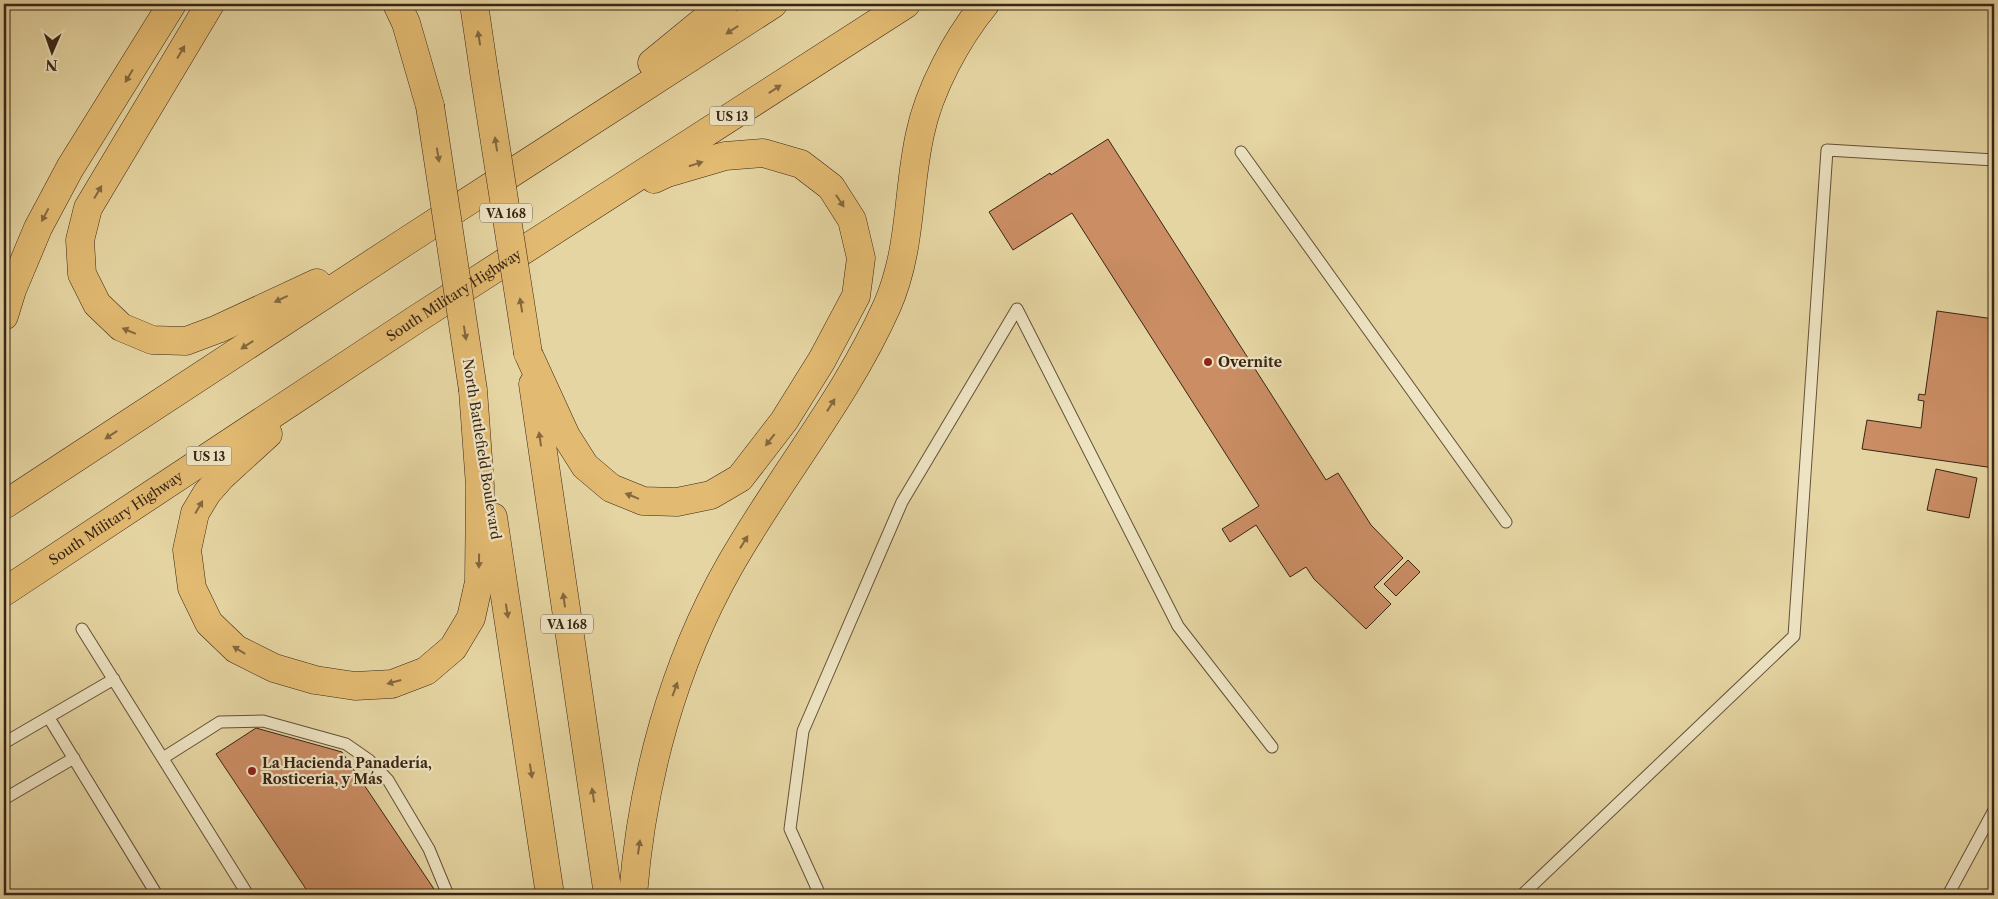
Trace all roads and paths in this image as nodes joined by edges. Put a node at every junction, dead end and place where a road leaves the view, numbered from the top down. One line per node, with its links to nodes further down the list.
1 (172, 4): 16 (main road, one-way to 16)
2 (210, 4): 15 (main road, one-way to 2)
3 (396, 4): 10 (main road)
4 (415, 4): 10 (main road, North Battlefield Boulevard)
5 (474, 4): 18 (main road, VA 168, one-way to 5, bridge)
6 (724, 4): 11 (main road)
7 (772, 4): 11 (main road, one-way to 11)
8 (906, 4): 14 (main road, South Military Highway / US 13, one-way to 8)
9 (985, 4): 37 (main road, one-way to 9)
10 (430, 106): 19 (main road, North Battlefield Boulevard, one-way to 19, bridge)
11 (545, 151): 15 (main road)
12 (1241, 152): 21 (lane)
13 (1994, 160): 39 (lane)
14 (557, 228): 17 (main road, South Military Highway / US 13); 18 (main road, one-way to 18)
15 (405, 242): 20 (main road, one-way to 20)
16 (4, 316)
17 (415, 320): 19 (main road, one-way to 17); 22 (main road, South Military Highway / US 13)
18 (528, 353): 36 (main road, VA 168, one-way to 18)
19 (473, 390): 35 (main road, North Battlefield Boulevard, one-way to 35)
20 (4, 505)
21 (1506, 522)
22 (4, 592)
23 (82, 629): 24 (lane)
24 (114, 679): 25 (lane); 29 (lane)
25 (49, 718): 26 (lane); 28 (lane)
26 (4, 743)
27 (1272, 747): 38 (lane)
28 (74, 758): 30 (lane); 32 (lane)
29 (163, 758): 33 (lane); 34 (lane)
30 (4, 799)
31 (1994, 810): 40 (lane)
32 (157, 895)
33 (248, 895)
34 (448, 895)
35 (550, 895)
36 (608, 895)
37 (633, 895)
38 (820, 895)
39 (1522, 895)
40 (1948, 895)

